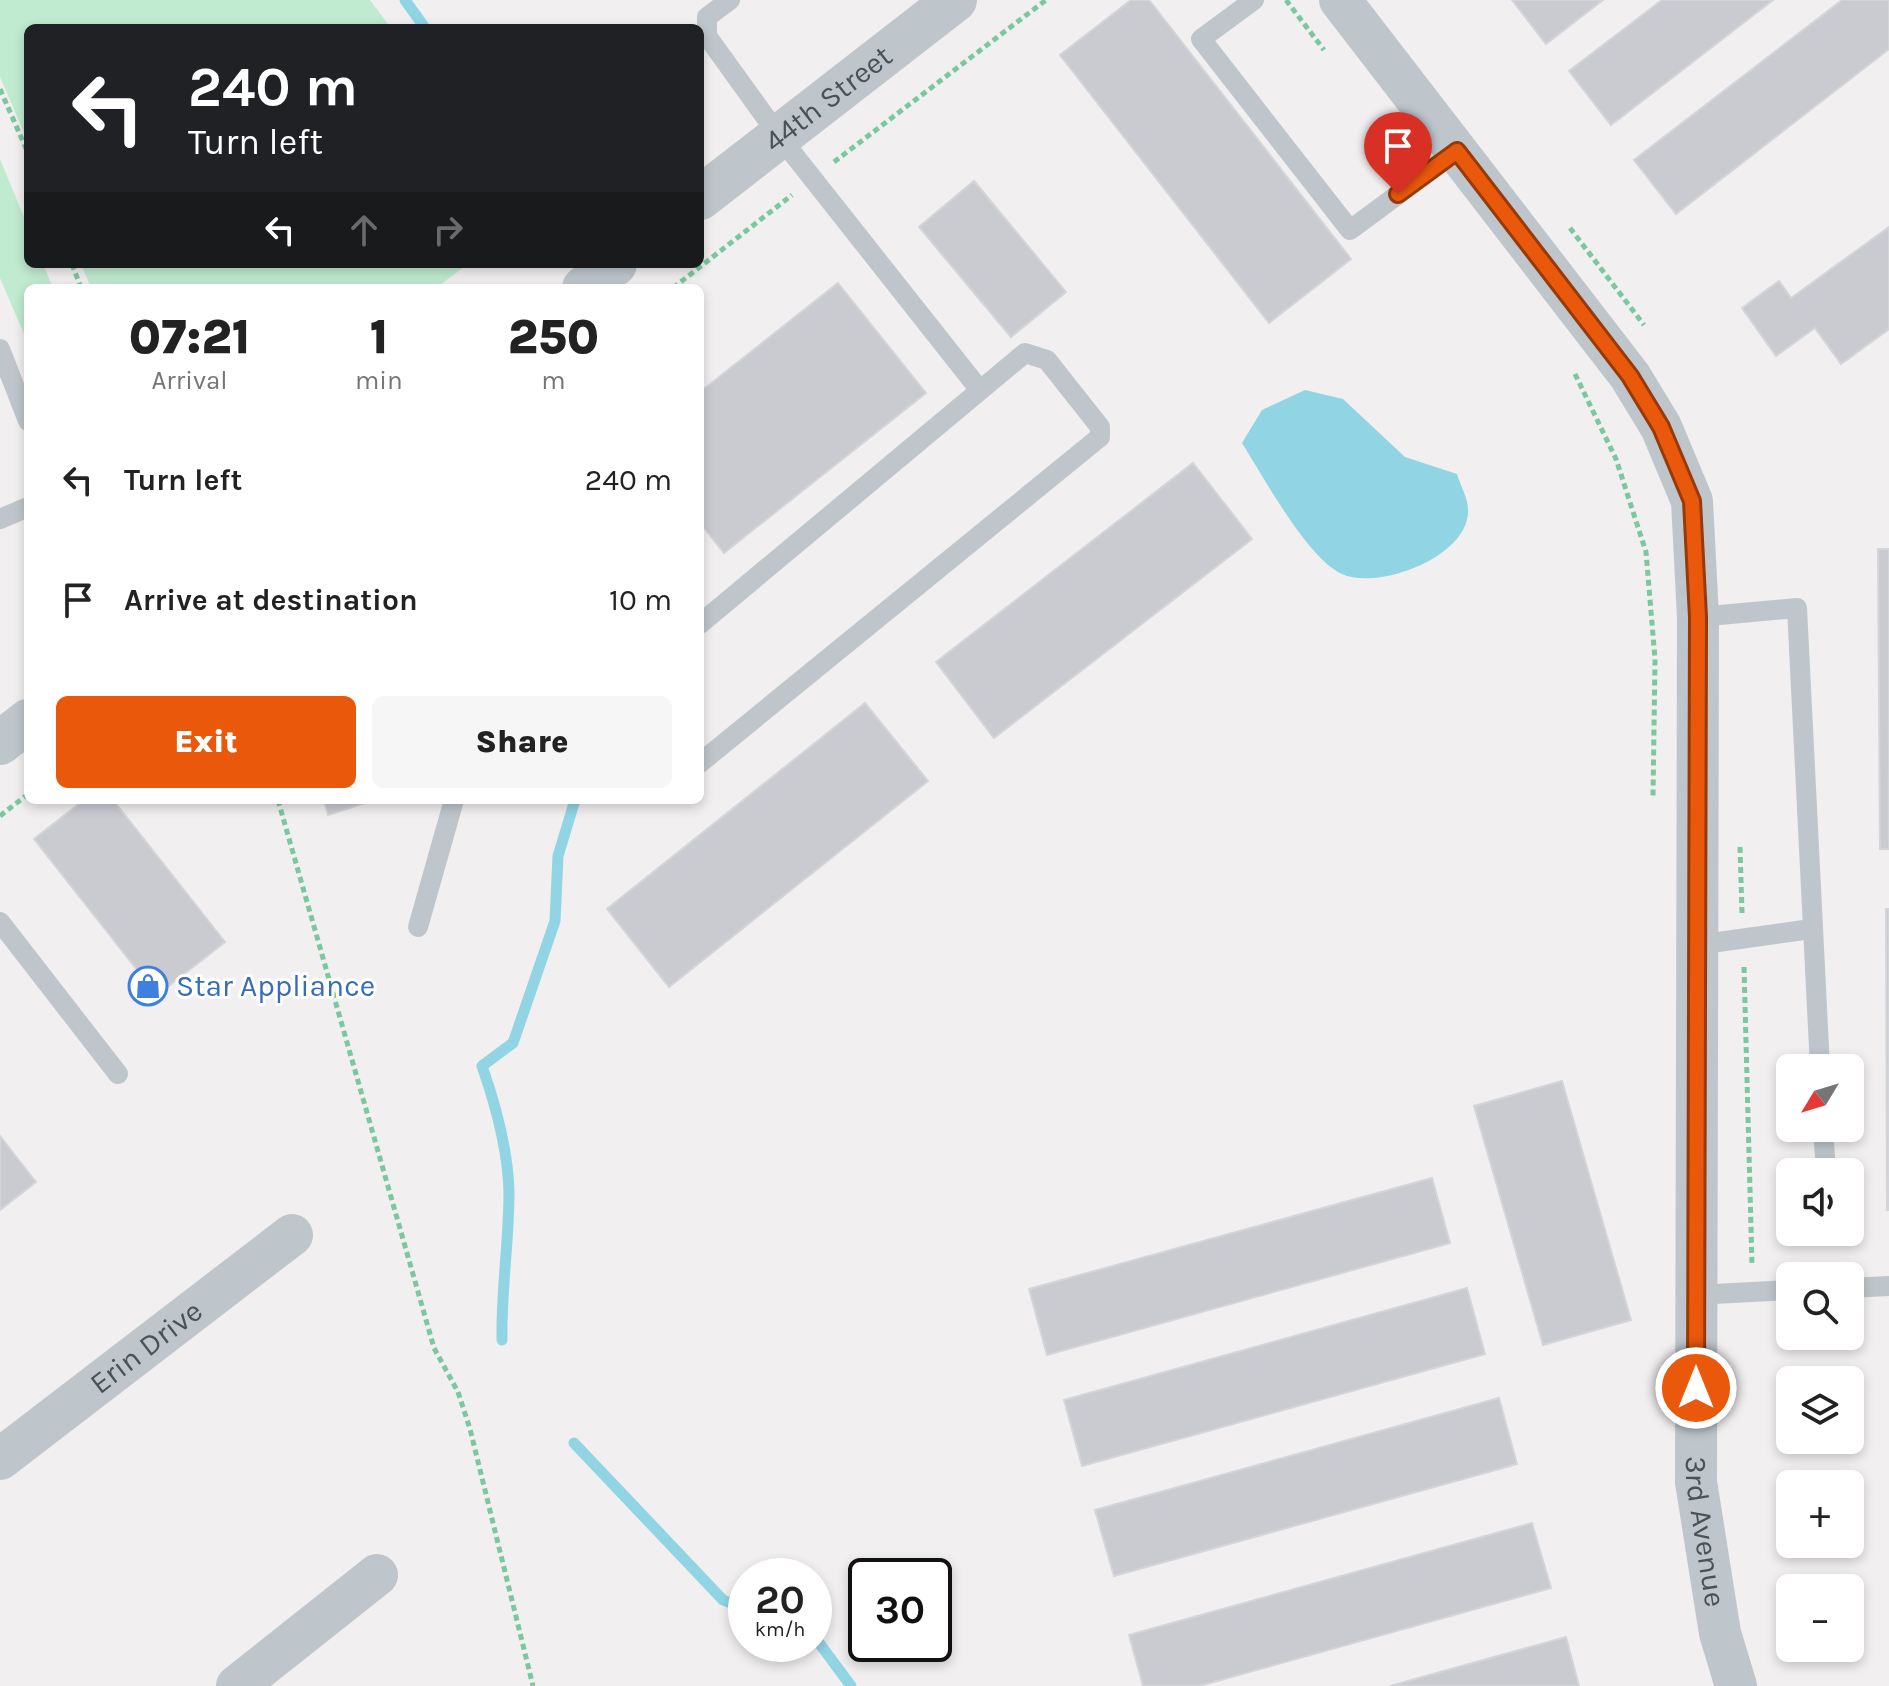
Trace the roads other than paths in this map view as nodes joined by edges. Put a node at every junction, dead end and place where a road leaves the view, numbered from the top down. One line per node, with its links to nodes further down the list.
1 (730, 0): 5 (lane)
2 (955, 0): 5 (street, 44th Street)
3 (1254, 0): 6 (lane)
4 (1340, 0): 6 (street, 3rd Avenue)
5 (779, 136): 7 (street, 44th Street); 11 (lane)
6 (1457, 151): 15 (street, 3rd Avenue)
7 (704, 195)
8 (610, 268): 9 (street)
9 (589, 284)
10 (0, 349): 12 (lane)
11 (979, 389): 16 (lane); 19 (lane)
12 (24, 411)
13 (24, 509): 14 (lane)
14 (0, 519)
15 (1698, 617): 23 (lane); 24 (street, 3rd Avenue)
16 (704, 621)
17 (24, 724): 18 (street)
18 (0, 743)
19 (704, 760)
20 (453, 804): 22 (lane)
21 (0, 922): 26 (lane)
22 (418, 927)
23 (1811, 929): 24 (lane); 25 (lane)
24 (1697, 945): 31 (street, 3rd Avenue)
25 (1819, 1054)
26 (118, 1074)
27 (292, 1235): 32 (street, Erin Drive)
28 (1889, 1286): 29 (lane)
29 (1864, 1287)
30 (1776, 1291): 31 (lane)
31 (1696, 1295): 35 (street, 3rd Avenue)
32 (0, 1459)
33 (377, 1575): 34 (street)
34 (237, 1686)
35 (1736, 1686)

